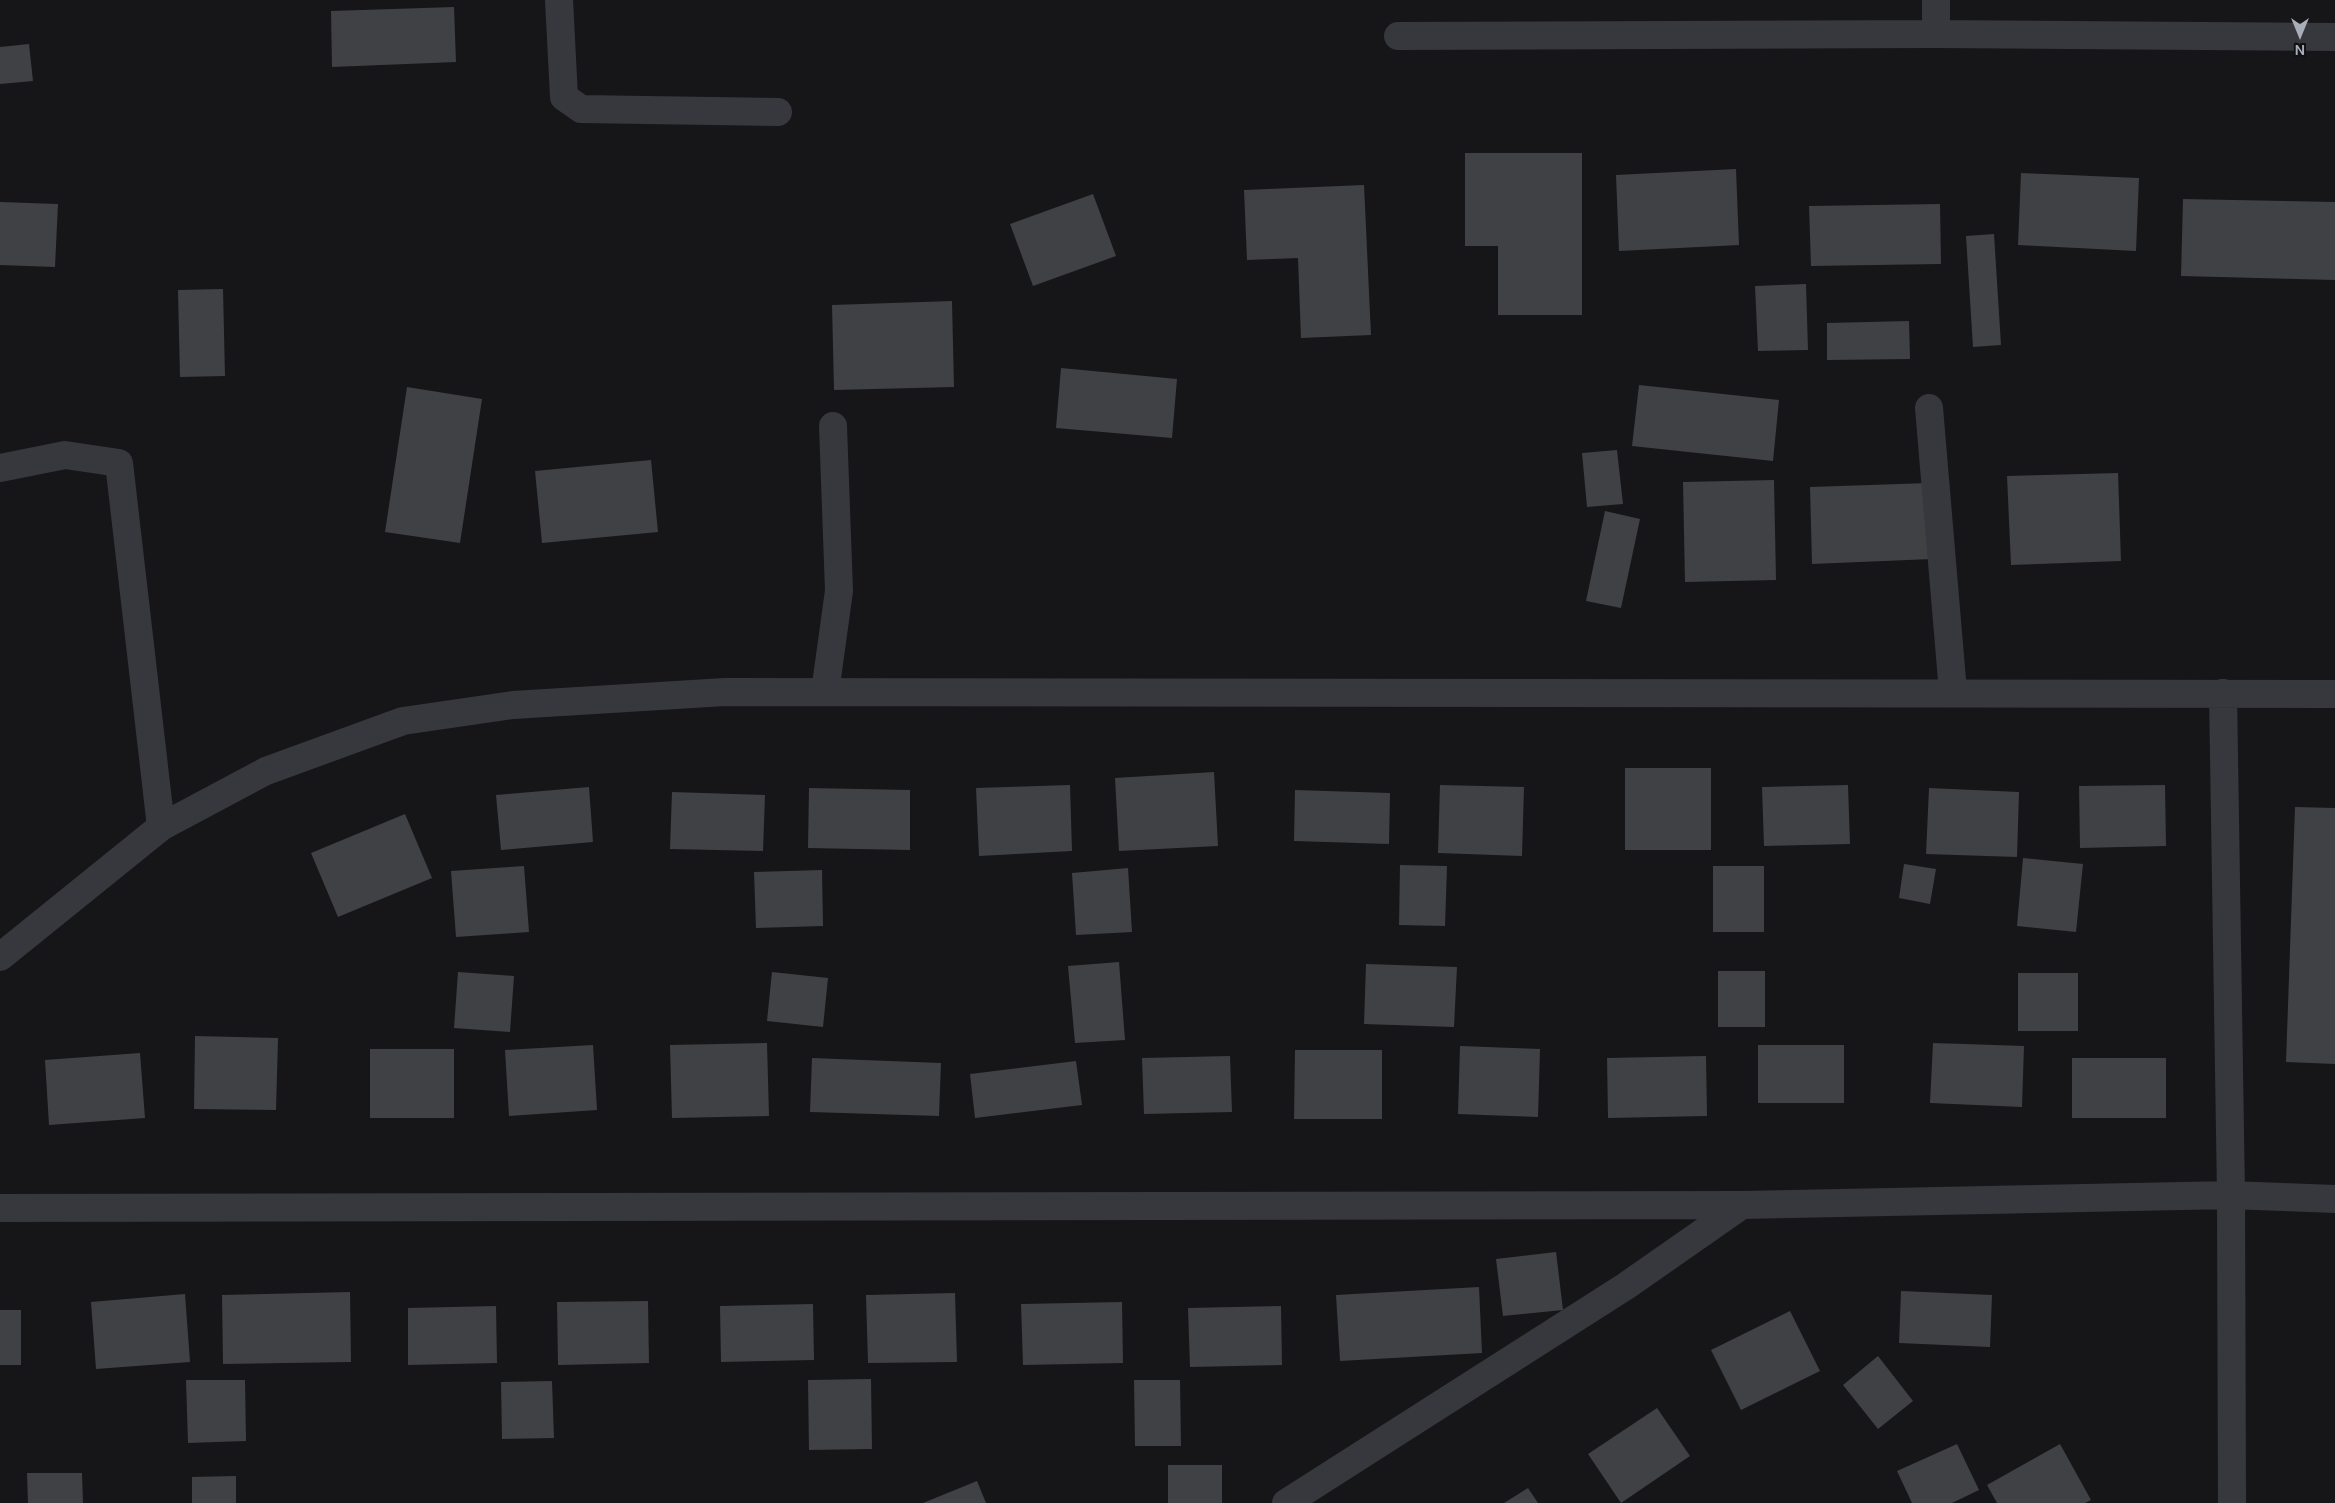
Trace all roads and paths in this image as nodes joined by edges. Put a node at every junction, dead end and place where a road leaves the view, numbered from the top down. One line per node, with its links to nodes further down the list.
1 (559, 0): 6 (street)
2 (1936, 0): 3 (street)
3 (1936, 34): 4 (street); 5 (street)
4 (1398, 36)
5 (2335, 37)
6 (778, 112)
7 (1929, 408): 11 (street)
8 (833, 426): 10 (street)
9 (0, 468): 14 (street)
10 (825, 692): 11 (street); 14 (street)
11 (1953, 692): 12 (street)
12 (2223, 693): 13 (street); 16 (street)
13 (2335, 694)
14 (161, 827): 15 (street)
15 (0, 957)
16 (2231, 1196): 17 (street); 18 (street); 21 (street)
17 (2335, 1199)
18 (1742, 1205): 19 (street); 20 (street)
19 (0, 1208)
20 (1286, 1503)
21 (2232, 1503)

